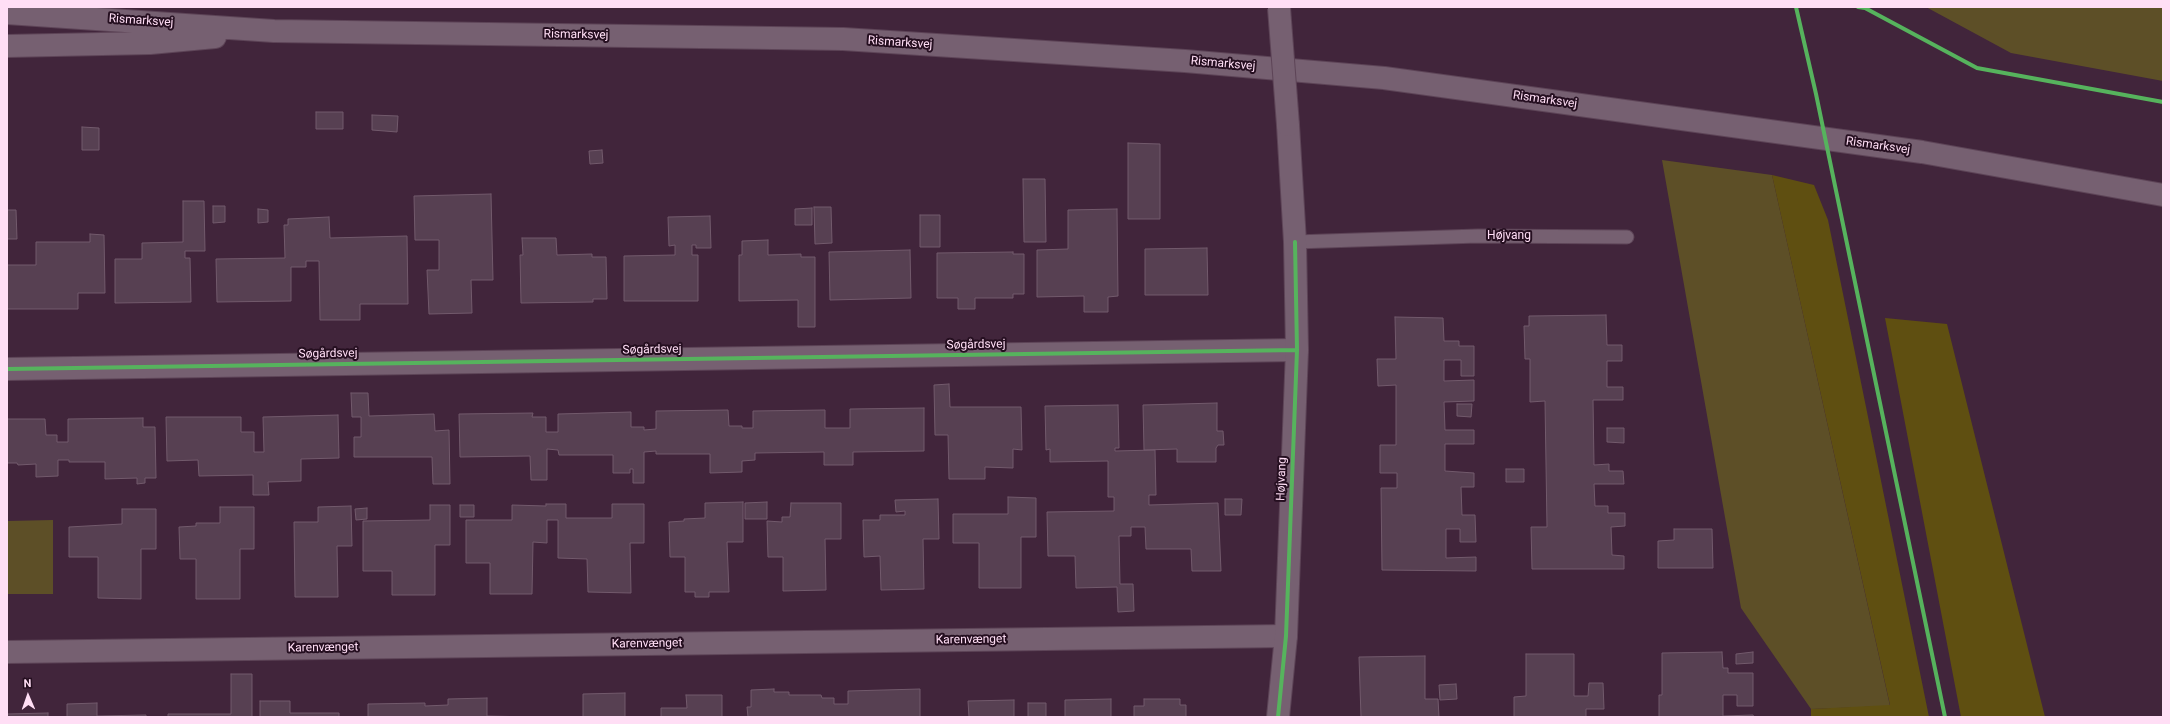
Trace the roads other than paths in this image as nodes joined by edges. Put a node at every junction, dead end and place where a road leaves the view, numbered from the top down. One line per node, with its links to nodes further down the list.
1 (1279, 8): 7 (street, Højvang, bridge)
2 (7, 13): 3 (street, Rismarksvej)
3 (274, 31): 4 (street, Rismarksvej); 5 (street, Rismarksvej)
4 (7, 46)
5 (2163, 195)
6 (1627, 237): 7 (lane, Højvang)
7 (1295, 242): 8 (street, Højvang)
8 (1297, 350): 9 (street, Søgårdsvej); 10 (street, Højvang)
9 (7, 369)
10 (1286, 636): 11 (street, Karenvænget); 12 (street, Højvang)
11 (7, 652)
12 (1278, 717)

